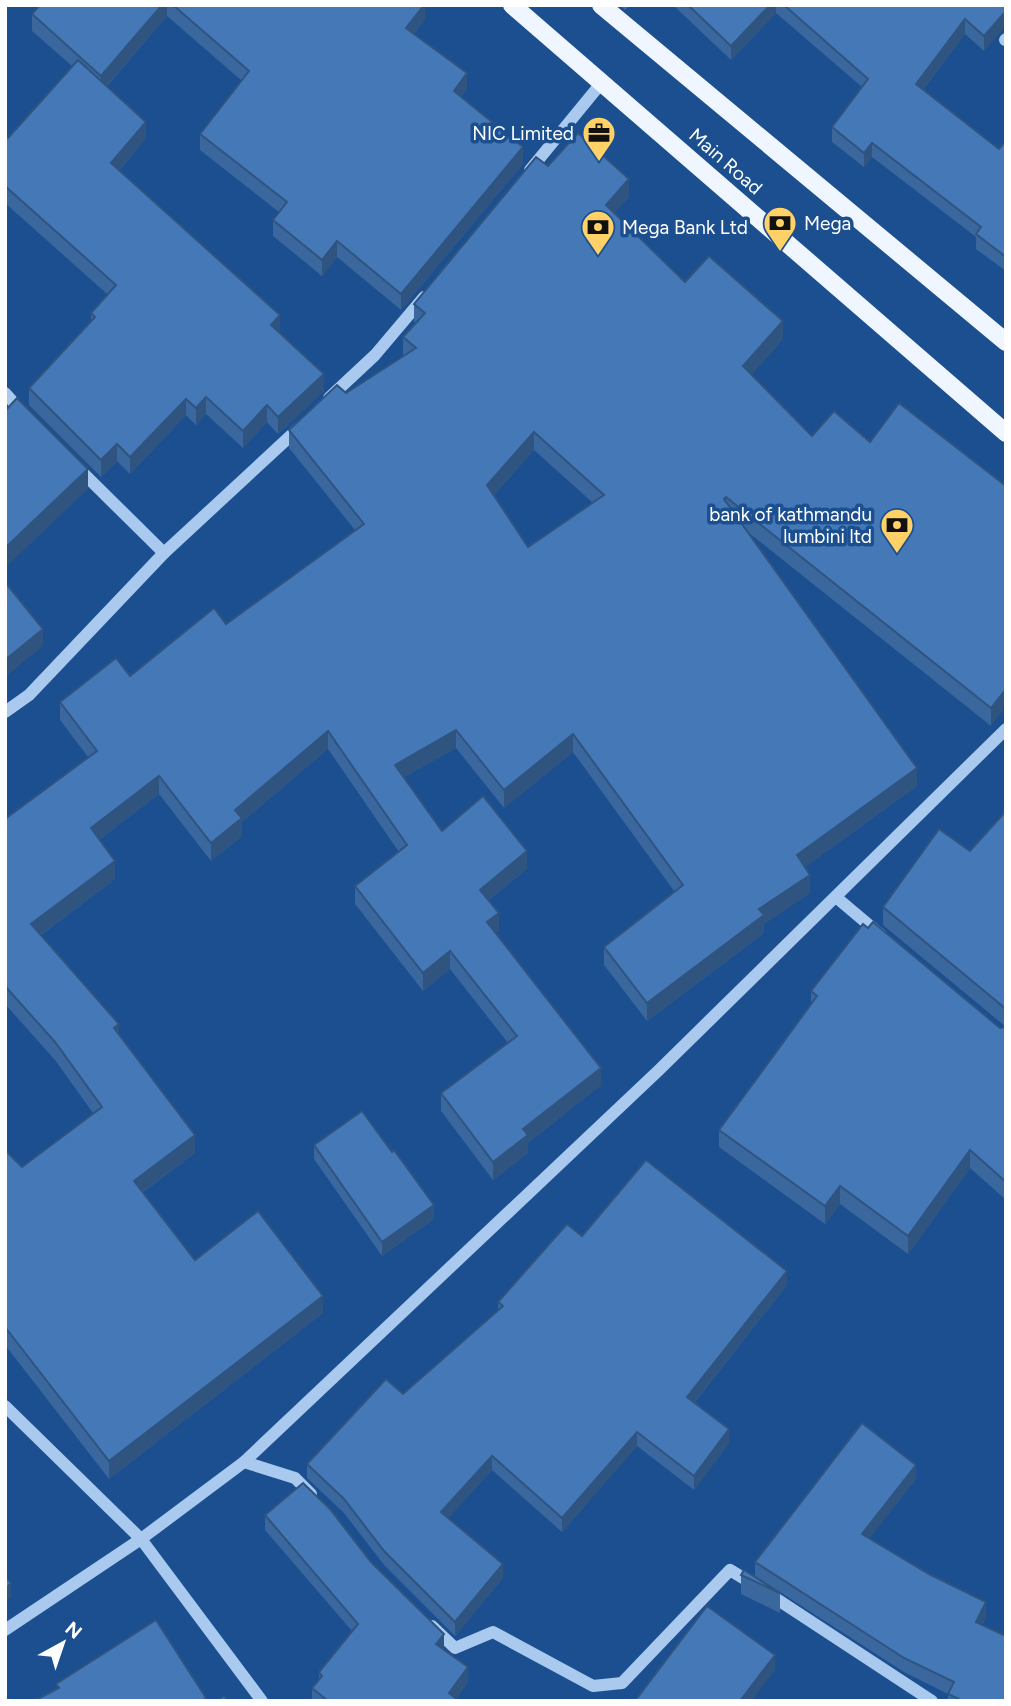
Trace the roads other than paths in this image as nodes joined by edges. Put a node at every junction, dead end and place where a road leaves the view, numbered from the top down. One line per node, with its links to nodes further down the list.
1 (512, 5): 3 (main road, Main Road)
2 (601, 5): 6 (main road, Main Road)
3 (603, 81): 4 (street); 11 (main road, Main Road)
4 (522, 179)
5 (436, 282): 8 (street)
6 (1006, 342)
7 (5, 393): 9 (street)
8 (316, 411)
9 (29, 419)
10 (306, 421): 13 (street)
11 (1006, 433)
12 (68, 457): 13 (street)
13 (164, 553): 14 (street)
14 (5, 712)
15 (1006, 729): 16 (street)
16 (837, 898): 17 (street); 19 (street)
17 (889, 942)
18 (5, 1406): 21 (street)
19 (244, 1462): 20 (street); 21 (street)
20 (320, 1502)
21 (141, 1539): 23 (street); 24 (street)
22 (425, 1619): 25 (street)
23 (5, 1630)
24 (262, 1701)
25 (932, 1701)

